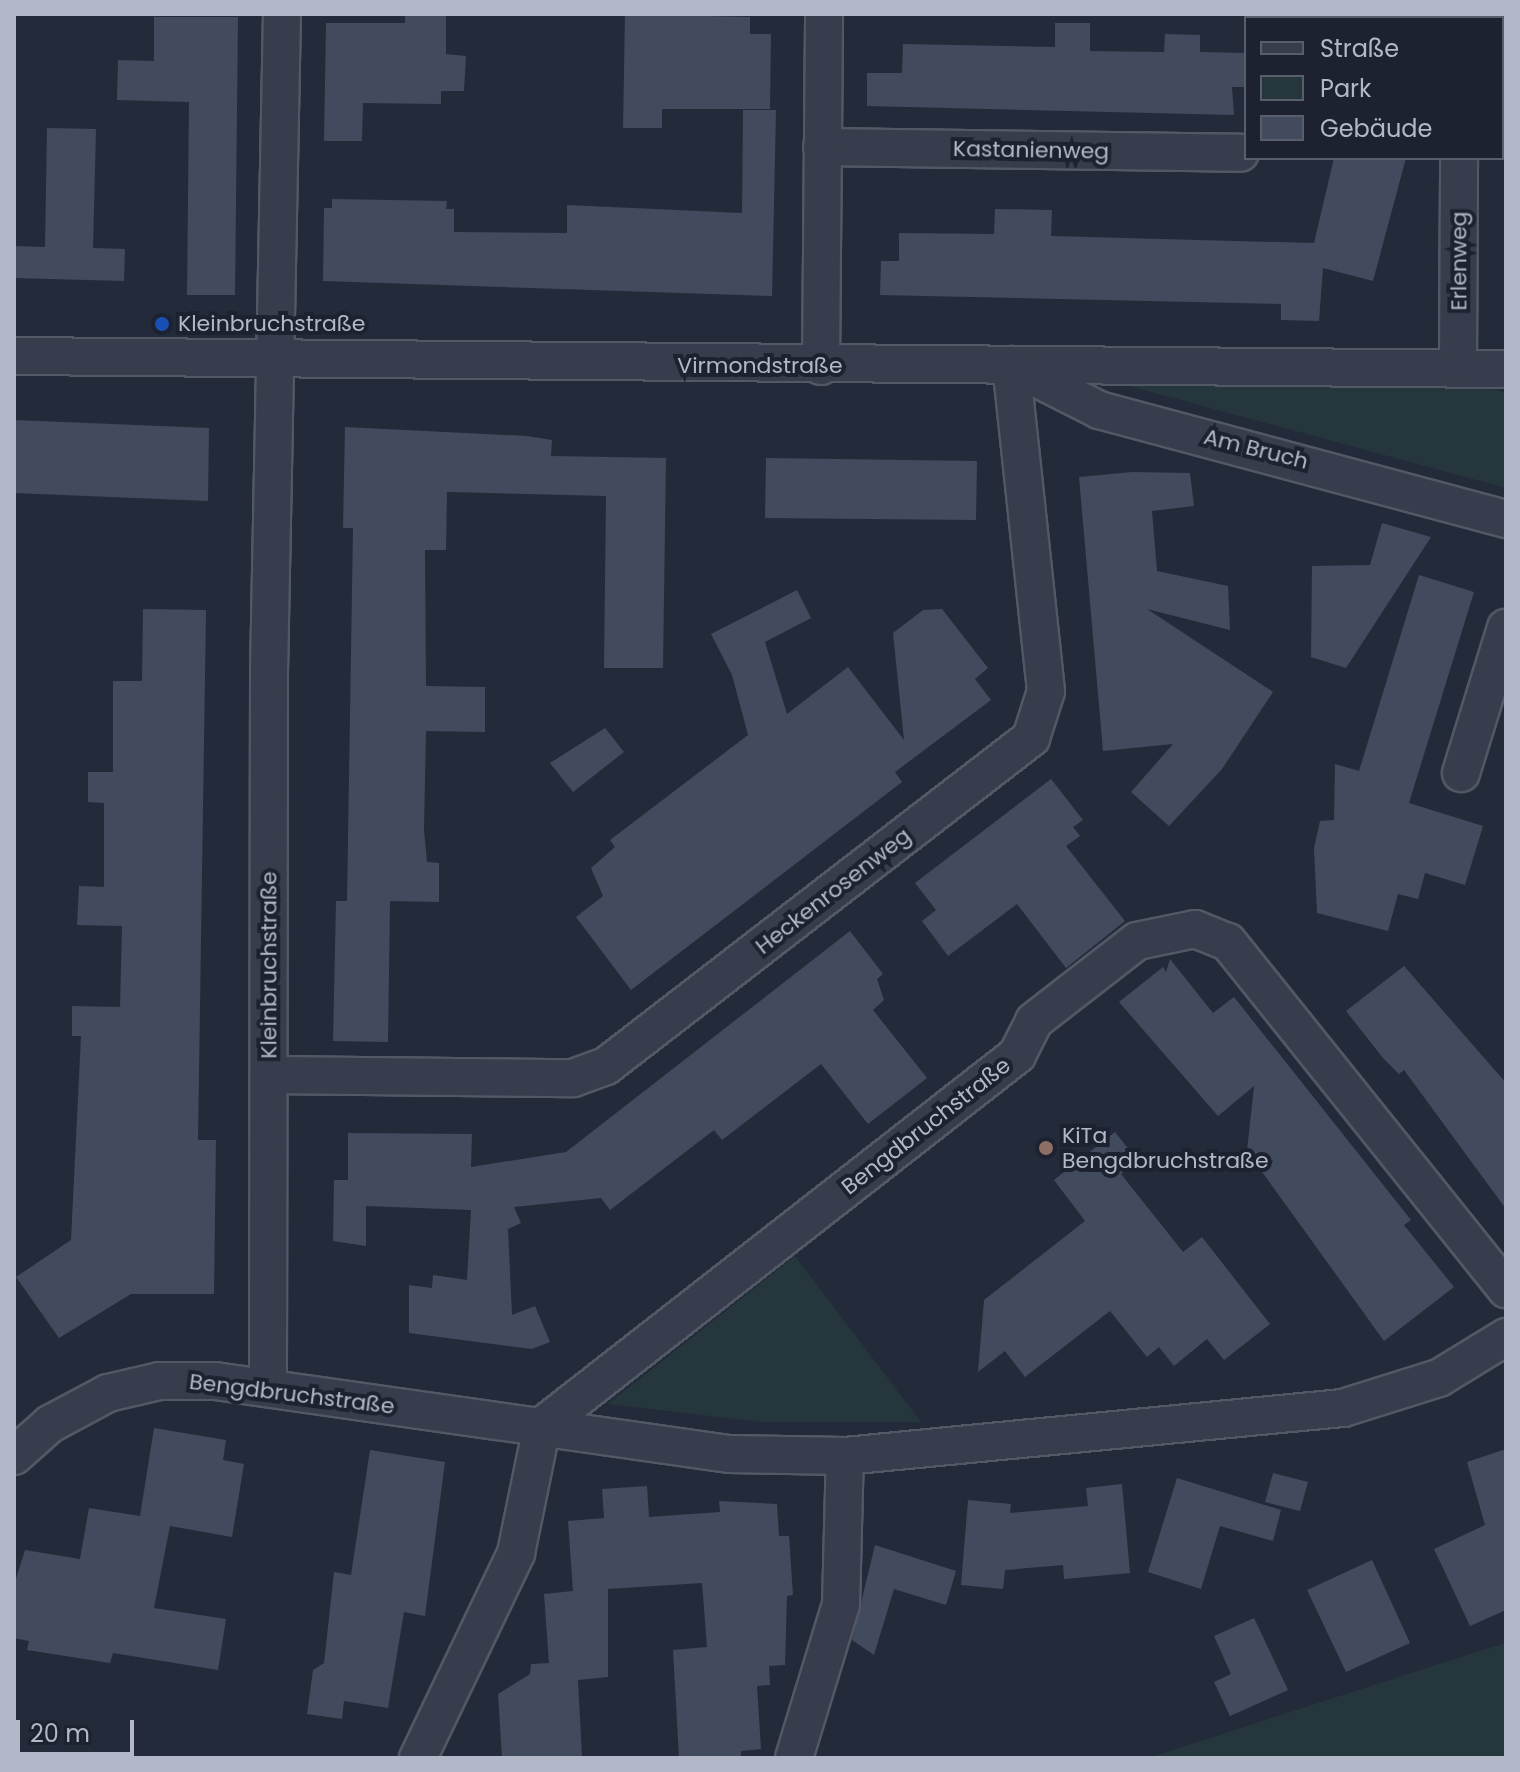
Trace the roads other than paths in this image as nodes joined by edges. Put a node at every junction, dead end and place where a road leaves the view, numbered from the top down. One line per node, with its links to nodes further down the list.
1 (282, 14): 7 (street, Kleinbruchstraße)
2 (824, 14): 3 (street)
3 (822, 147): 4 (street, Kastanienweg); 10 (street)
4 (1240, 153)
5 (1459, 160): 9 (street, Erlenweg)
6 (14, 356): 7 (street, Virmondstraße)
7 (277, 360): 10 (street, Virmondstraße); 15 (street, Kleinbruchstraße)
8 (1011, 365): 9 (street, Virmondstraße); 10 (street, Virmondstraße); 12 (street, Am Bruch); 15 (street, Heckenrosenweg)
9 (1458, 365): 11 (street, Virmondstraße)
10 (821, 366)
11 (1506, 369)
12 (1506, 519)
13 (1506, 628): 14 (street)
14 (1461, 773)
15 (269, 1075): 18 (street, Kleinbruchstraße)
16 (1506, 1289): 19 (street, Bengdbruchstraße)
17 (1506, 1337): 21 (street, Bengdbruchstraße)
18 (268, 1387): 19 (street, Bengdbruchstraße); 20 (street, Bengdbruchstraße)
19 (542, 1426): 21 (street, Bengdbruchstraße); 22 (street)
20 (14, 1456)
21 (845, 1456): 23 (street)
22 (418, 1758)
23 (794, 1758)

